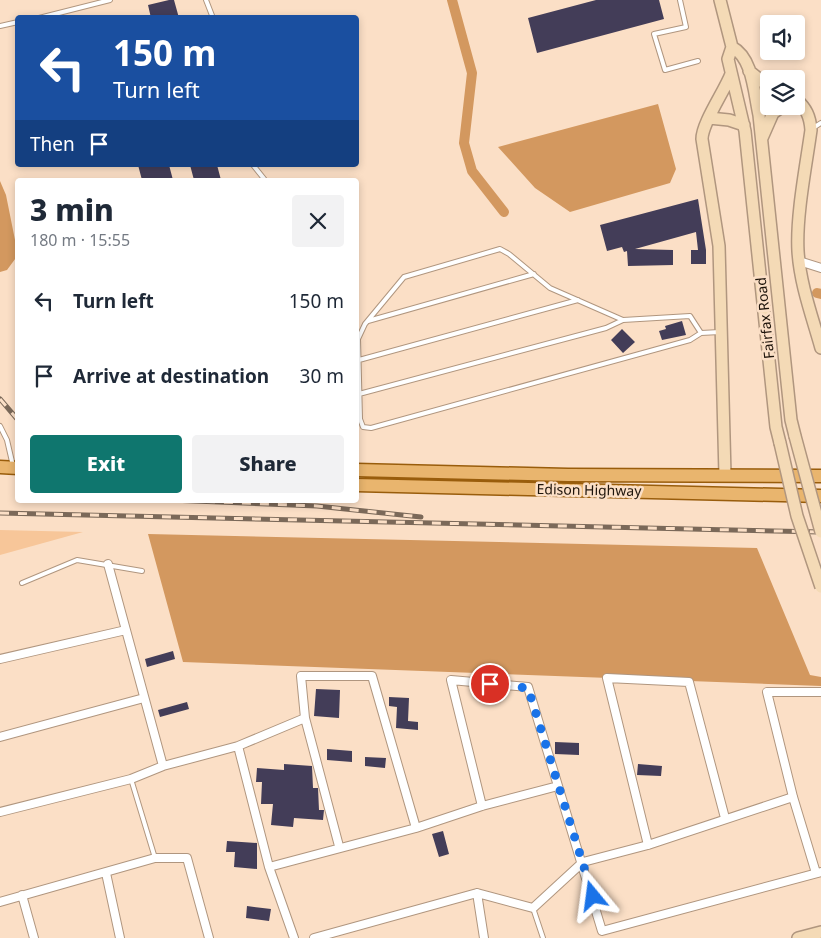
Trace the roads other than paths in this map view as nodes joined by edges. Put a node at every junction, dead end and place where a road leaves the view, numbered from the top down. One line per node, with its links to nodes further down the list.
1 (110, 0): 5 (lane)
2 (206, 0): 6 (lane)
3 (680, 0): 10 (lane)
4 (720, 0): 9 (main road, Fairfax Road)
5 (51, 15)
6 (212, 15)
7 (15, 23): 8 (lane)
8 (0, 26)
9 (732, 47): 11 (main road, Fairfax Road); 12 (main road, Fairfax Road)
10 (698, 61)
11 (749, 71): 13 (main road); 19 (main road, Fairfax Road)
12 (731, 74): 16 (main road); 17 (main road, Fairfax Road)
13 (760, 80)
14 (805, 112): 18 (main road)
15 (772, 115): 19 (main road)
16 (709, 118): 17 (main road); 28 (main road)
17 (744, 125): 46 (main road, Fairfax Road, bridge)
18 (816, 127): 22 (main road)
19 (762, 140): 42 (main road, Fairfax Road, bridge)
20 (255, 167): 21 (lane)
21 (263, 178)
22 (799, 261): 23 (street); 31 (main road)
23 (821, 268)
24 (534, 274): 25 (lane); 27 (lane); 27 (lane)
25 (578, 300): 26 (lane); 32 (lane)
26 (623, 320): 29 (lane); 33 (lane)
27 (368, 321): 30 (lane)
28 (722, 332): 29 (lane); 38 (main road)
29 (701, 333): 33 (lane)
30 (359, 337)
31 (821, 348)
32 (359, 360)
33 (359, 394)
34 (0, 426): 36 (lane)
35 (0, 467): 36 (main road)
36 (15, 468)
37 (359, 470): 38 (main road, Edison Highway)
38 (725, 475): 39 (main road, Edison Highway)
39 (821, 476)
40 (359, 485): 41 (main road, Edison Highway)
41 (821, 496)
42 (821, 532)
43 (108, 564): 44 (lane); 45 (lane); 47 (street)
44 (142, 570)
45 (22, 583)
46 (821, 587)
47 (126, 630): 48 (street); 50 (street)
48 (0, 660)
49 (821, 692): 57 (street)
50 (144, 698): 52 (street); 54 (street)
51 (305, 718): 53 (street); 61 (street); 63 (street)
52 (0, 737)
53 (238, 746): 54 (street); 66 (street)
54 (163, 766): 55 (street)
55 (131, 779): 59 (street); 64 (lane)
56 (558, 786): 58 (street); 58 (street); 65 (street)
57 (794, 797): 60 (street); 67 (street)
58 (482, 806): 61 (street)
59 (0, 812)
60 (726, 818): 62 (street); 62 (street)
61 (416, 828): 63 (street)
62 (648, 845): 65 (street)
63 (339, 846): 66 (street)
64 (155, 858): 68 (street); 76 (street)
65 (583, 862): 67 (street); 72 (street)
66 (269, 867): 77 (street)
67 (819, 872)
68 (106, 873): 70 (street); 75 (street)
69 (477, 894): 72 (street); 78 (street); 79 (street)
70 (22, 895): 71 (street); 74 (street)
71 (0, 902)
72 (533, 908): 80 (lane)
73 (819, 934): 81 (main road)
74 (34, 938)
75 (120, 938)
76 (209, 938)
77 (294, 938)
78 (314, 938)
79 (484, 938)
80 (543, 938)
81 (798, 938)

